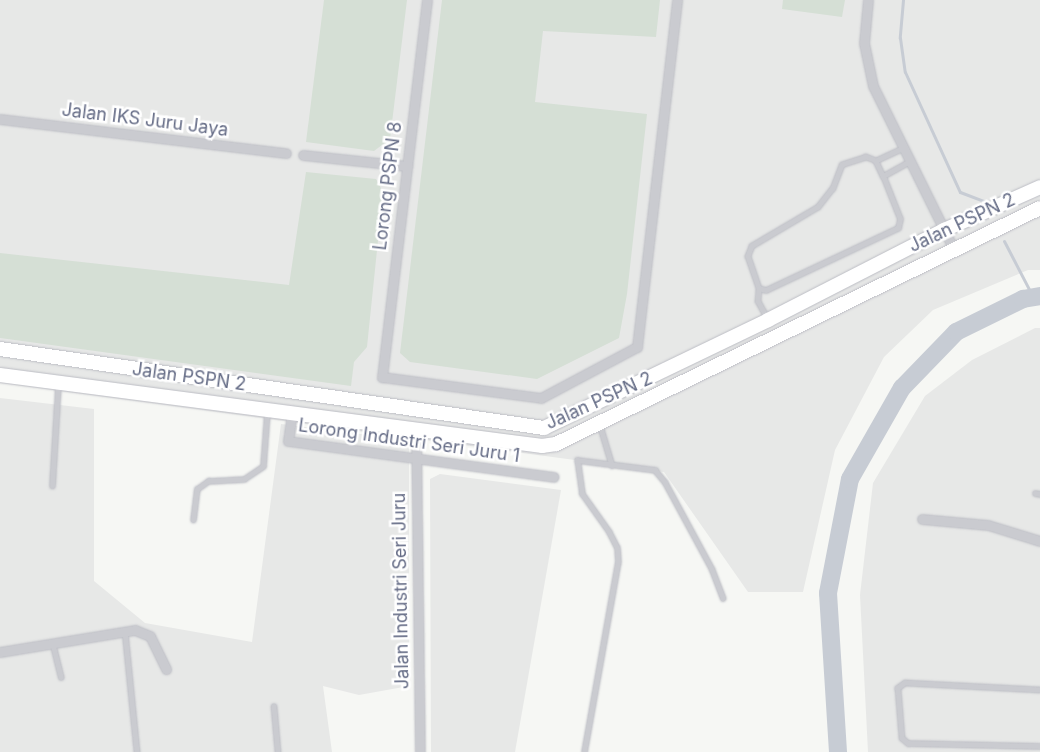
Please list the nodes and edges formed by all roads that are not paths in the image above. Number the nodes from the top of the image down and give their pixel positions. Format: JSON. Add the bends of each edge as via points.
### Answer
{"nodes":[{"id":1,"x":427,"y":0,"type":"edge"},
{"id":2,"x":677,"y":0,"type":"edge"},
{"id":3,"x":868,"y":0,"type":"edge"},
{"id":4,"x":0,"y":119,"type":"edge"},
{"id":5,"x":904,"y":148,"type":"junction"},
{"id":6,"x":286,"y":153,"type":"dead end"},
{"id":7,"x":303,"y":155,"type":"dead end"},
{"id":8,"x":876,"y":160,"type":"junction"},
{"id":9,"x":910,"y":161,"type":"junction"},
{"id":10,"x":407,"y":166,"type":"junction"},
{"id":11,"x":882,"y":176,"type":"junction"},
{"id":12,"x":1040,"y":187,"type":"edge"},
{"id":13,"x":1040,"y":208,"type":"edge"},
{"id":14,"x":944,"y":230,"type":"junction"},
{"id":15,"x":954,"y":250,"type":"junction"},
{"id":16,"x":759,"y":288,"type":"junction"},
{"id":17,"x":768,"y":320,"type":"junction"},
{"id":18,"x":0,"y":349,"type":"edge"},
{"id":19,"x":0,"y":374,"type":"edge"},
{"id":20,"x":58,"y":382,"type":"junction"},
{"id":21,"x":267,"y":410,"type":"junction"},
{"id":22,"x":292,"y":413,"type":"junction"},
{"id":23,"x":599,"y":423,"type":"junction"},
{"id":24,"x":416,"y":430,"type":"junction"},
{"id":25,"x":416,"y":459,"type":"junction"},
{"id":26,"x":612,"y":464,"type":"junction"},
{"id":27,"x":554,"y":477,"type":"dead end"},
{"id":28,"x":52,"y":486,"type":"dead end"},
{"id":29,"x":922,"y":519,"type":"dead end"},
{"id":30,"x":193,"y":520,"type":"dead end"},
{"id":31,"x":1040,"y":541,"type":"edge"},
{"id":32,"x":724,"y":598,"type":"dead end"},
{"id":33,"x":125,"y":631,"type":"junction"},
{"id":34,"x":52,"y":643,"type":"junction"},
{"id":35,"x":0,"y":652,"type":"edge"},
{"id":36,"x":166,"y":669,"type":"dead end"},
{"id":37,"x":61,"y":677,"type":"dead end"},
{"id":38,"x":1040,"y":690,"type":"edge"},
{"id":39,"x":274,"y":706,"type":"dead end"},
{"id":40,"x":1040,"y":746,"type":"edge"},
{"id":41,"x":138,"y":752,"type":"edge"},
{"id":42,"x":278,"y":752,"type":"edge"},
{"id":43,"x":420,"y":752,"type":"edge"},
{"id":44,"x":584,"y":752,"type":"edge"}],
"edges":[{"from":1,"to":10,"type":"street","name":"Lorong PSPN 8"},
{"from":2,"to":10,"type":"street","name":"Lorong PSPN 8","via":[[637,347],[541,398],[382,376]]},
{"from":3,"to":5,"type":"street","via":[[864,43],[866,63],[873,86]]},
{"from":4,"to":6,"type":"street","name":"Jalan IKS Juru Jaya"},
{"from":5,"to":8,"type":"lane"},
{"from":5,"to":9,"type":"street"},
{"from":7,"to":10,"type":"street"},
{"from":8,"to":11,"type":"lane"},
{"from":8,"to":16,"type":"lane","via":[[866,157],[842,165],[830,193],[818,207],[752,246],[748,256]]},
{"from":9,"to":11,"type":"lane"},
{"from":9,"to":14,"type":"street"},
{"from":11,"to":16,"type":"lane","via":[[900,219],[898,228],[766,290]]},
{"from":12,"to":14,"type":"street","name":"Jalan PSPN 2"},
{"from":13,"to":15,"type":"street","name":"Jalan PSPN 2"},
{"from":14,"to":15,"type":"street"},
{"from":14,"to":17,"type":"street","name":"Jalan PSPN 2"},
{"from":15,"to":23,"type":"street","name":"Jalan PSPN 2"},
{"from":16,"to":17,"type":"lane","via":[[758,301]]},
{"from":17,"to":18,"type":"street","name":"Jalan PSPN 2","via":[[544,428]]},
{"from":19,"to":20,"type":"street","name":"Jalan PSPN 2"},
{"from":20,"to":21,"type":"street","name":"Jalan PSPN 2"},
{"from":20,"to":28,"type":"lane"},
{"from":21,"to":22,"type":"street","name":"Jalan PSPN 2"},
{"from":21,"to":30,"type":"lane","via":[[263,466],[244,479],[208,481],[197,489]]},
{"from":22,"to":24,"type":"street","name":"Jalan PSPN 2"},
{"from":22,"to":25,"type":"street","name":"Lorong Industri Seri Juru 1","via":[[288,441]]},
{"from":23,"to":24,"type":"street","name":"Jalan PSPN 2","via":[[556,444],[542,446]]},
{"from":23,"to":26,"type":"lane"},
{"from":24,"to":25,"type":"street","name":"Jalan Industri Seri Juru"},
{"from":25,"to":27,"type":"street","name":"Lorong Industri Seri Juru 1"},
{"from":25,"to":43,"type":"street","name":"Jalan Industri Seri Juru"},
{"from":26,"to":32,"type":"lane","via":[[655,470],[665,482],[712,569]]},
{"from":26,"to":44,"type":"lane","via":[[577,460],[582,494],[609,532],[617,548],[618,562]]},
{"from":29,"to":31,"type":"street","via":[[988,525]]},
{"from":33,"to":34,"type":"street"},
{"from":33,"to":36,"type":"street","via":[[135,630],[150,636]]},
{"from":33,"to":41,"type":"lane"},
{"from":34,"to":35,"type":"street"},
{"from":34,"to":37,"type":"lane"},
{"from":38,"to":40,"type":"lane","via":[[906,683],[898,688],[902,738],[908,743]]},
{"from":39,"to":42,"type":"lane"}]}
